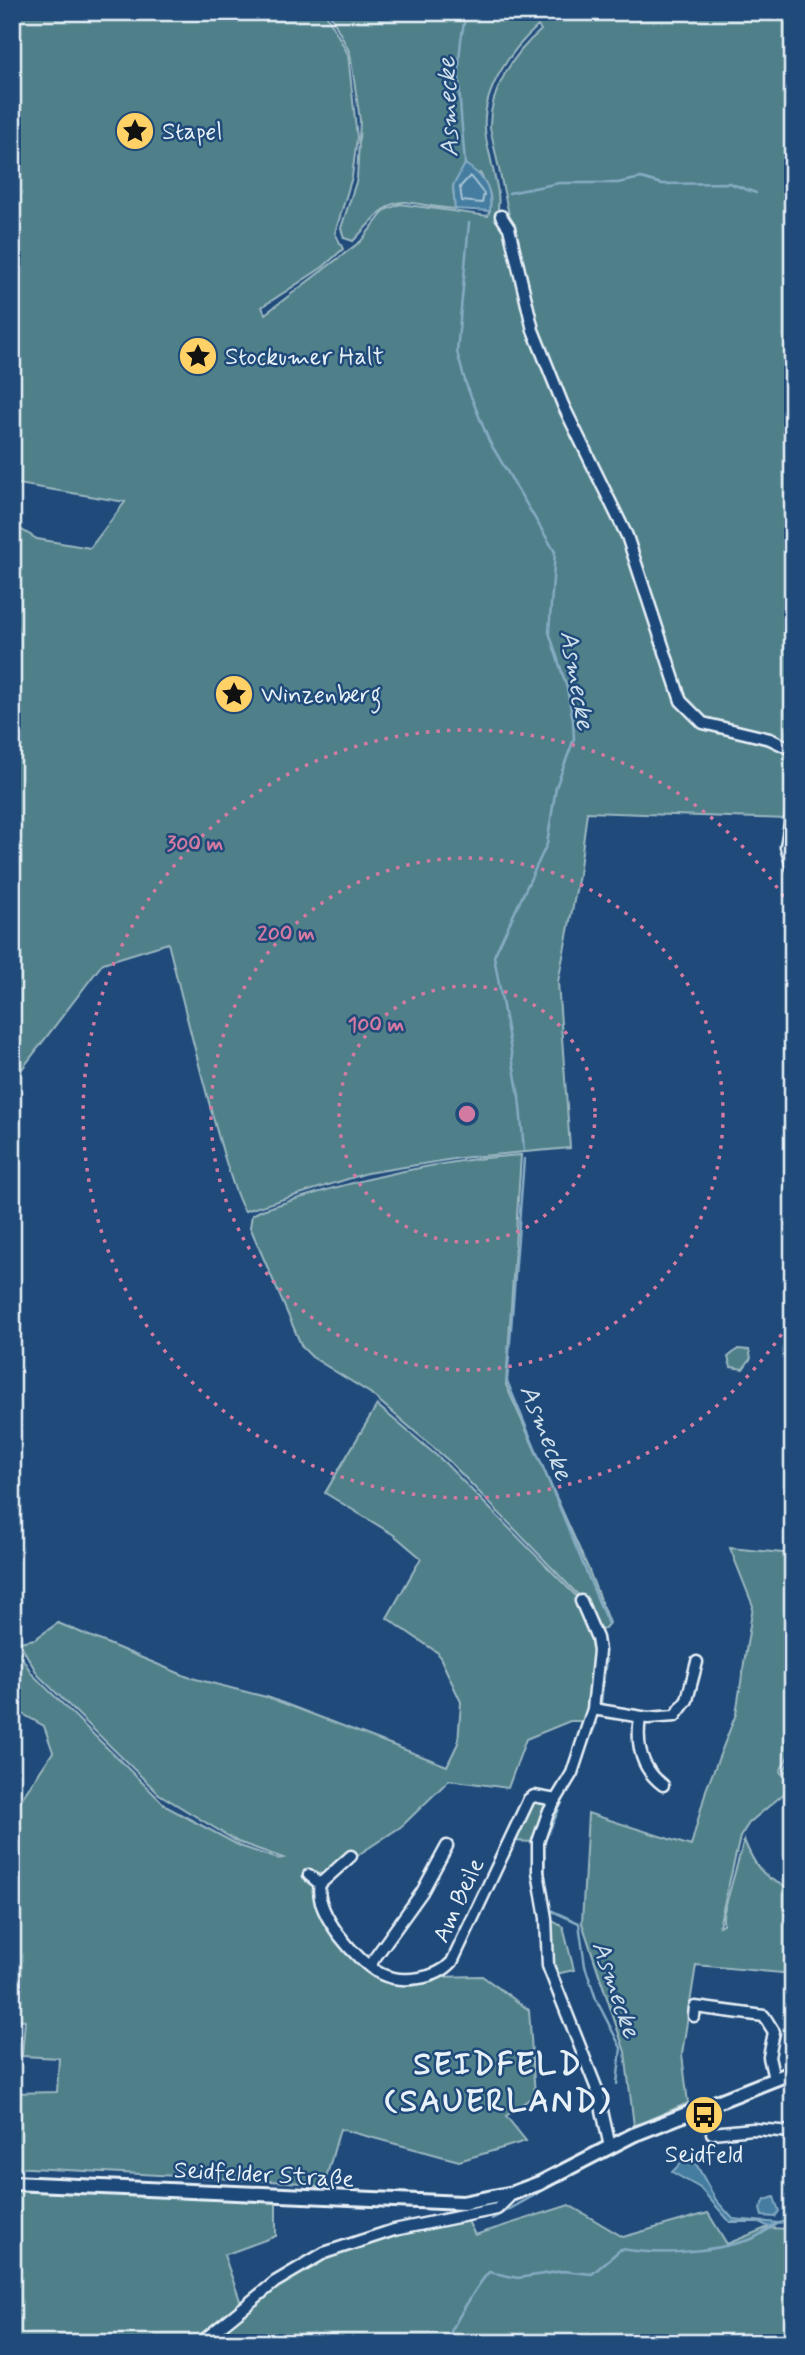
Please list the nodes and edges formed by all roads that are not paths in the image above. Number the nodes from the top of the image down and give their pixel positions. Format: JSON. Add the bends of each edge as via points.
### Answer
{"nodes":[{"id":1,"x":501,"y":216,"type":"dead end"},
{"id":2,"x":793,"y":750,"type":"edge"},
{"id":3,"x":793,"y":805,"type":"edge"},
{"id":4,"x":793,"y":869,"type":"edge"},
{"id":5,"x":582,"y":1601,"type":"dead end"},
{"id":6,"x":697,"y":1662,"type":"dead end"},
{"id":7,"x":593,"y":1709,"type":"junction"},
{"id":8,"x":640,"y":1718,"type":"junction"},
{"id":9,"x":663,"y":1785,"type":"dead end"},
{"id":10,"x":556,"y":1800,"type":"junction"},
{"id":11,"x":447,"y":1846,"type":"dead end"},
{"id":12,"x":351,"y":1856,"type":"dead end"},
{"id":13,"x":309,"y":1875,"type":"dead end"},
{"id":14,"x":320,"y":1884,"type":"junction"},
{"id":15,"x":369,"y":1966,"type":"junction"},
{"id":16,"x":694,"y":2016,"type":"dead end"},
{"id":17,"x":793,"y":2072,"type":"edge"},
{"id":18,"x":774,"y":2079,"type":"junction"},
{"id":19,"x":793,"y":2132,"type":"edge"},
{"id":20,"x":712,"y":2133,"type":"dead end"},
{"id":21,"x":610,"y":2147,"type":"junction"},
{"id":22,"x":12,"y":2183,"type":"edge"},
{"id":23,"x":513,"y":2193,"type":"junction"},
{"id":24,"x":200,"y":2343,"type":"edge"}],
"edges":[{"from":1,"to":2,"type":"street","via":[[509,228],[533,330],[563,405],[627,536],[681,701],[703,723],[770,739]]},
{"from":3,"to":4,"type":"street","via":[[786,847]]},
{"from":5,"to":7,"type":"street","via":[[599,1651]]},
{"from":6,"to":8,"type":"street","via":[[680,1713],[664,1719]]},
{"from":7,"to":8,"type":"street"},
{"from":7,"to":10,"type":"street","via":[[577,1762]]},
{"from":8,"to":9,"type":"street","via":[[638,1748]]},
{"from":10,"to":15,"type":"street","name":"Am Beile","via":[[529,1799],[445,1970],[433,1976],[392,1978]]},
{"from":10,"to":21,"type":"street","via":[[538,1842],[548,1966],[598,2092]]},
{"from":11,"to":15,"type":"street","name":"Am Beile","via":[[429,1881]]},
{"from":12,"to":14,"type":"street"},
{"from":13,"to":14,"type":"street"},
{"from":14,"to":15,"type":"street","name":"Am Beile","via":[[319,1895],[330,1922]]},
{"from":16,"to":18,"type":"street","via":[[695,2007],[764,2016],[774,2032],[769,2057]]},
{"from":17,"to":18,"type":"main road","name":"Seidfelder Straße"},
{"from":18,"to":21,"type":"main road","name":"Seidfelder Straße"},
{"from":19,"to":20,"type":"street"},
{"from":21,"to":23,"type":"main road","name":"Seidfelder Straße"},
{"from":22,"to":23,"type":"main road","name":"Seidfelder Straße","via":[[449,2204]]},
{"from":23,"to":24,"type":"street","name":"Seidfelder Straße","via":[[497,2209],[394,2230],[324,2253],[275,2282]]}]}
